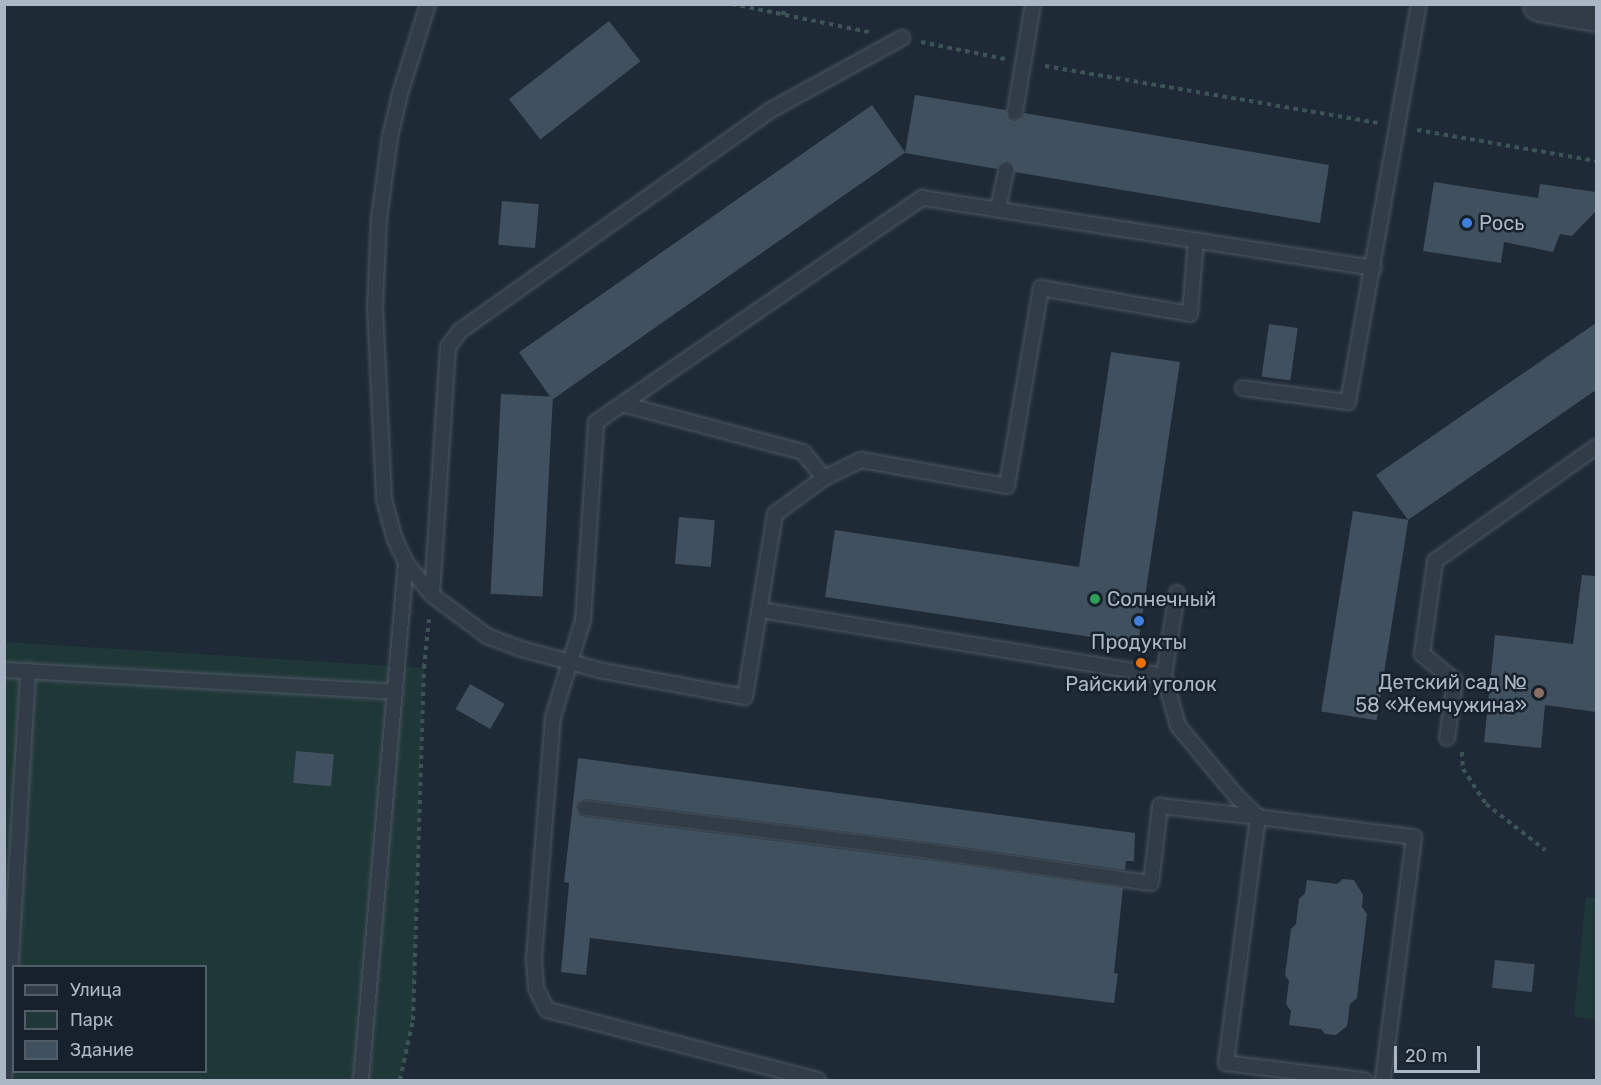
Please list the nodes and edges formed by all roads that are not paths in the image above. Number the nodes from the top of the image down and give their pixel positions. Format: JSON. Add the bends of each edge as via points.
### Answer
{"nodes":[{"id":1,"x":429,"y":4,"type":"edge"},
{"id":2,"x":1033,"y":4,"type":"edge"},
{"id":3,"x":1419,"y":4,"type":"edge"},
{"id":4,"x":1540,"y":4,"type":"edge"},
{"id":5,"x":1596,"y":14,"type":"edge"},
{"id":6,"x":902,"y":38,"type":"road end"},
{"id":7,"x":1015,"y":112,"type":"dead end"},
{"id":8,"x":1006,"y":170,"type":"dead end"},
{"id":9,"x":998,"y":209,"type":"junction"},
{"id":10,"x":1196,"y":240,"type":"junction"},
{"id":11,"x":1374,"y":268,"type":"junction"},
{"id":12,"x":1243,"y":388,"type":"dead end"},
{"id":13,"x":622,"y":404,"type":"junction"},
{"id":14,"x":1596,"y":447,"type":"edge"},
{"id":15,"x":824,"y":478,"type":"junction"},
{"id":16,"x":406,"y":563,"type":"junction"},
{"id":17,"x":1178,"y":593,"type":"dead end"},
{"id":18,"x":432,"y":595,"type":"junction"},
{"id":19,"x":761,"y":610,"type":"junction"},
{"id":20,"x":571,"y":663,"type":"junction"},
{"id":21,"x":4,"y":670,"type":"edge"},
{"id":22,"x":28,"y":671,"type":"junction"},
{"id":23,"x":1164,"y":676,"type":"junction"},
{"id":24,"x":395,"y":692,"type":"junction"},
{"id":25,"x":1447,"y":738,"type":"road end"},
{"id":26,"x":585,"y":808,"type":"dead end"},
{"id":27,"x":1258,"y":817,"type":"junction"},
{"id":28,"x":4,"y":1077,"type":"edge"},
{"id":29,"x":1346,"y":1079,"type":"edge"},
{"id":30,"x":361,"y":1080,"type":"edge"},
{"id":31,"x":818,"y":1080,"type":"edge"},
{"id":32,"x":1364,"y":1080,"type":"edge"},
{"id":33,"x":1383,"y":1080,"type":"edge"}],
"edges":[{"from":1,"to":16,"type":"lane","via":[[390,137],[375,265],[384,500]]},
{"from":2,"to":7,"type":"lane"},
{"from":3,"to":11,"type":"lane"},
{"from":4,"to":5,"type":"street"},
{"from":6,"to":18,"type":"lane","via":[[769,111],[460,331],[448,347]]},
{"from":8,"to":9,"type":"lane"},
{"from":9,"to":10,"type":"lane"},
{"from":9,"to":13,"type":"lane","via":[[922,198]]},
{"from":10,"to":11,"type":"lane"},
{"from":10,"to":15,"type":"lane","via":[[1190,315],[1041,288],[1007,486],[861,460]]},
{"from":11,"to":12,"type":"lane","via":[[1348,402]]},
{"from":13,"to":15,"type":"lane","via":[[803,452]]},
{"from":13,"to":20,"type":"lane","via":[[596,422],[583,620]]},
{"from":14,"to":25,"type":"lane","via":[[1436,561],[1422,654],[1455,681]]},
{"from":15,"to":19,"type":"lane","via":[[775,514]]},
{"from":16,"to":18,"type":"lane"},
{"from":16,"to":24,"type":"lane"},
{"from":17,"to":23,"type":"lane"},
{"from":18,"to":20,"type":"lane","via":[[487,636]]},
{"from":19,"to":20,"type":"lane","via":[[745,697]]},
{"from":19,"to":23,"type":"lane"},
{"from":20,"to":31,"type":"lane","via":[[553,717],[534,958],[536,988],[548,1010]]},
{"from":21,"to":22,"type":"lane"},
{"from":22,"to":24,"type":"lane"},
{"from":22,"to":28,"type":"lane"},
{"from":23,"to":27,"type":"lane","via":[[1178,726]]},
{"from":24,"to":30,"type":"lane"},
{"from":26,"to":27,"type":"lane","via":[[1151,883],[1160,806]]},
{"from":27,"to":29,"type":"lane","via":[[1226,1063]]},
{"from":27,"to":33,"type":"lane","via":[[1414,837]]},
{"from":29,"to":32,"type":"lane"}]}
